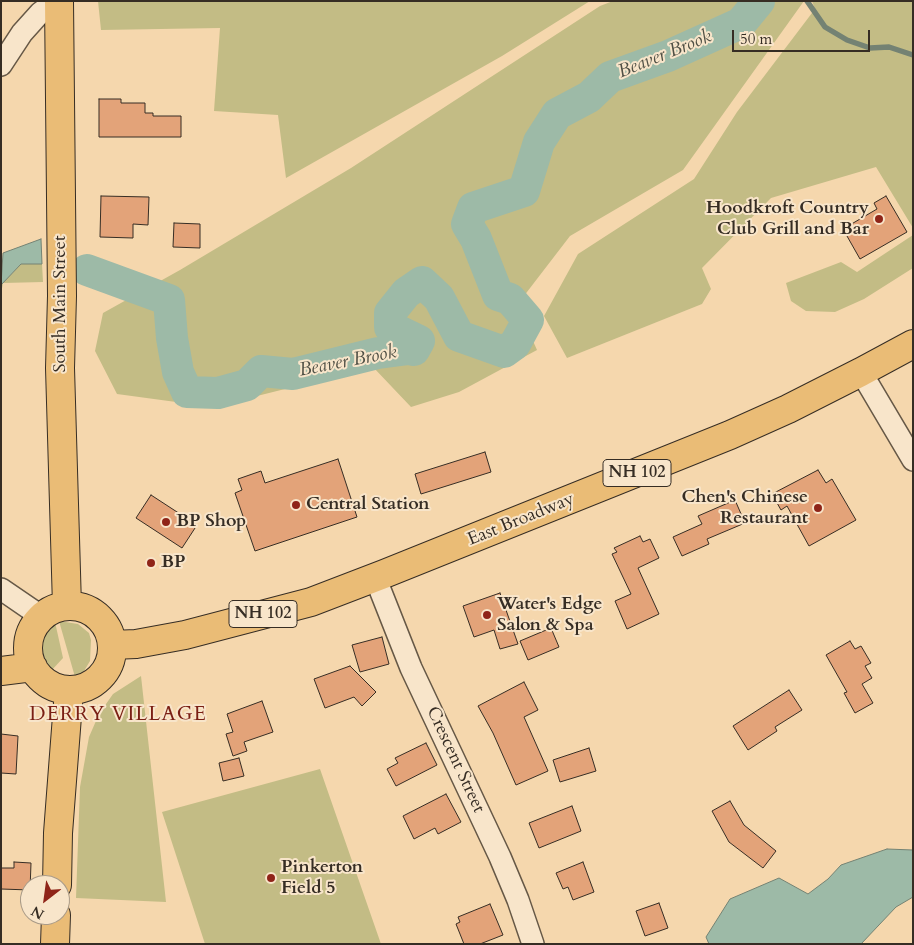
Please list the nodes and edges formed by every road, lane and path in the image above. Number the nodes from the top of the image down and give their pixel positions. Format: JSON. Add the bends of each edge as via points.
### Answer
{"nodes":[{"id":1,"x":56,"y":1,"type":"edge"},
{"id":2,"x":59,"y":1,"type":"edge"},
{"id":3,"x":1,"y":65,"type":"edge"},
{"id":4,"x":913,"y":344,"type":"edge"},
{"id":5,"x":861,"y":372,"type":"junction"},
{"id":6,"x":913,"y":460,"type":"edge"},
{"id":7,"x":375,"y":578,"type":"junction"},
{"id":8,"x":1,"y":589,"type":"edge"},
{"id":9,"x":67,"y":606,"type":"junction"},
{"id":10,"x":42,"y":617,"type":"junction"},
{"id":11,"x":112,"y":645,"type":"junction"},
{"id":12,"x":32,"y":667,"type":"junction"},
{"id":13,"x":1,"y":671,"type":"edge"},
{"id":14,"x":69,"y":690,"type":"junction"},
{"id":15,"x":57,"y":875,"type":"edge"},
{"id":16,"x":56,"y":925,"type":"edge"},
{"id":17,"x":55,"y":944,"type":"edge"},
{"id":18,"x":533,"y":944,"type":"edge"}],
"edges":[{"from":1,"to":3,"type":"street","via":[[22,33]]},
{"from":2,"to":9,"type":"main road","name":"South Main Street","via":[[61,426]]},
{"from":4,"to":5,"type":"main road","name":"East Broadway","number":"NH 102"},
{"from":5,"to":6,"type":"street"},
{"from":5,"to":7,"type":"main road","name":"East Broadway","number":"NH 102","via":[[730,435]]},
{"from":7,"to":11,"type":"main road","name":"East Broadway","number":"NH 102","via":[[311,602],[203,630],[160,640]]},
{"from":7,"to":18,"type":"street","name":"Crescent Street","via":[[412,668],[504,866]]},
{"from":8,"to":10,"type":"street"},
{"from":9,"to":10,"type":"main road"},
{"from":9,"to":11,"type":"main road","via":[[95,614],[108,631]]},
{"from":10,"to":12,"type":"main road","via":[[29,640],[28,654]]},
{"from":11,"to":14,"type":"main road","via":[[109,664],[102,675],[87,686]]},
{"from":12,"to":13,"type":"main road"},
{"from":12,"to":14,"type":"main road","via":[[47,682]]},
{"from":14,"to":15,"type":"main road"},
{"from":16,"to":17,"type":"main road"}]}
